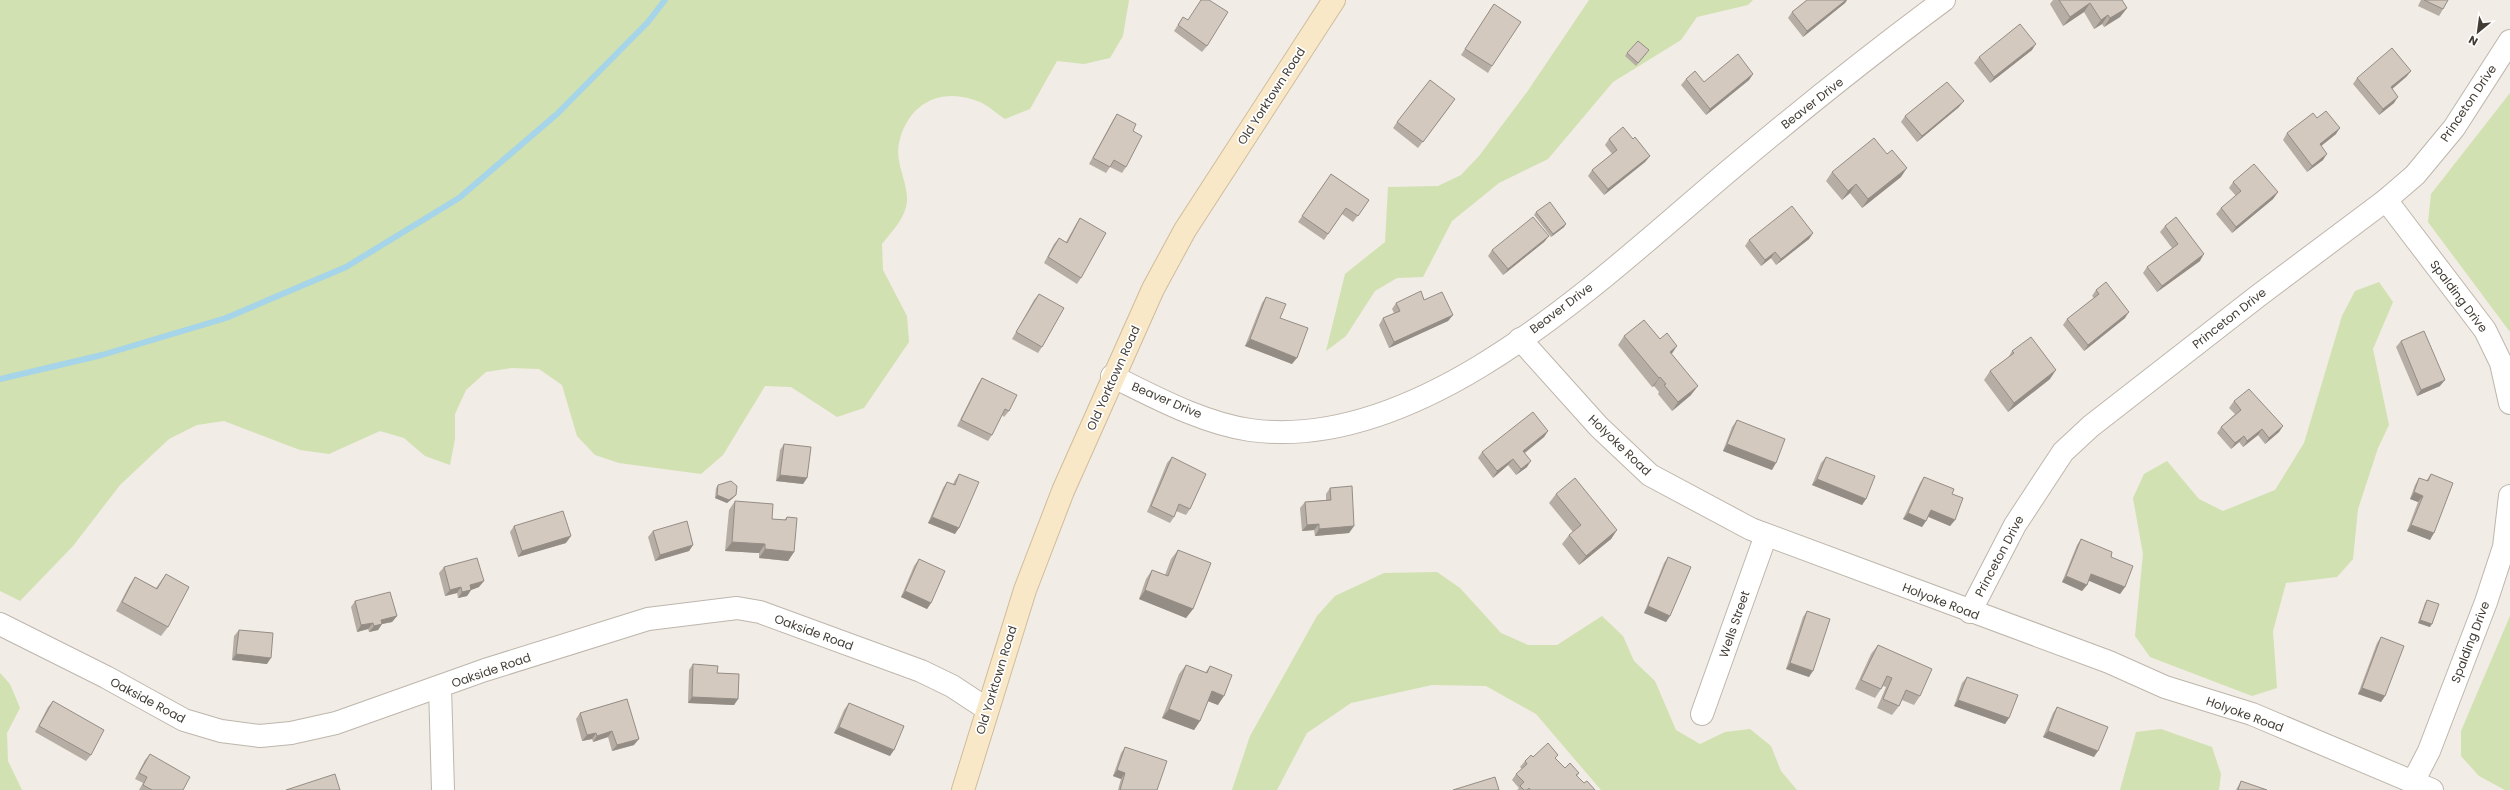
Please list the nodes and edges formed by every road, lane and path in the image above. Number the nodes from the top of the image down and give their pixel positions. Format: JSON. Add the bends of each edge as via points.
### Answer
{"nodes":[{"id":1,"x":1334,"y":0,"type":"edge"},
{"id":2,"x":1944,"y":0,"type":"edge"},
{"id":3,"x":2510,"y":41,"type":"edge"},
{"id":4,"x":2386,"y":200,"type":"junction"},
{"id":5,"x":1520,"y":339,"type":"junction"},
{"id":6,"x":1112,"y":376,"type":"junction"},
{"id":7,"x":2510,"y":403,"type":"edge"},
{"id":8,"x":2510,"y":496,"type":"edge"},
{"id":9,"x":1766,"y":535,"type":"junction"},
{"id":10,"x":1970,"y":612,"type":"junction"},
{"id":11,"x":0,"y":624,"type":"edge"},
{"id":12,"x":440,"y":687,"type":"junction"},
{"id":13,"x":987,"y":709,"type":"junction"},
{"id":14,"x":1702,"y":714,"type":"dead end"},
{"id":15,"x":2423,"y":786,"type":"edge"},
{"id":16,"x":443,"y":790,"type":"edge"},
{"id":17,"x":963,"y":790,"type":"edge"}],
"edges":[{"from":1,"to":6,"type":"main road","name":"Old Yorktown Road","via":[[1185,230],[1153,289]]},
{"from":2,"to":5,"type":"street","name":"Beaver Drive","via":[[1783,126],[1588,289]]},
{"from":3,"to":4,"type":"street","name":"Princeton Drive","via":[[2454,128],[2415,175]]},
{"from":4,"to":7,"type":"street","name":"Spalding Drive","via":[[2485,330],[2501,363]]},
{"from":4,"to":10,"type":"street","name":"Princeton Drive","via":[[2091,426],[2062,452],[2014,525]]},
{"from":5,"to":6,"type":"street","name":"Beaver Drive","via":[[1458,381],[1401,408],[1349,424],[1295,430],[1250,430],[1190,413]]},
{"from":5,"to":9,"type":"street","name":"Holyoke Road","via":[[1598,427],[1650,475]]},
{"from":6,"to":13,"type":"main road","name":"Old Yorktown Road","via":[[1025,590]]},
{"from":8,"to":15,"type":"street","name":"Spalding Drive","via":[[2504,547],[2486,602],[2429,751]]},
{"from":9,"to":10,"type":"street","name":"Holyoke Road"},
{"from":9,"to":14,"type":"street","name":"Wells Street"},
{"from":10,"to":15,"type":"street","name":"Holyoke Road","via":[[2110,662],[2165,687],[2252,714]]},
{"from":11,"to":12,"type":"street","name":"Oakside Road","via":[[106,677],[184,720],[221,731],[260,736],[291,733],[336,723]]},
{"from":12,"to":13,"type":"street","name":"Oakside Road","via":[[485,670],[648,619],[737,608],[760,612],[921,671],[952,686]]},
{"from":12,"to":16,"type":"street"},
{"from":13,"to":17,"type":"main road","name":"Old Yorktown Road"}]}
